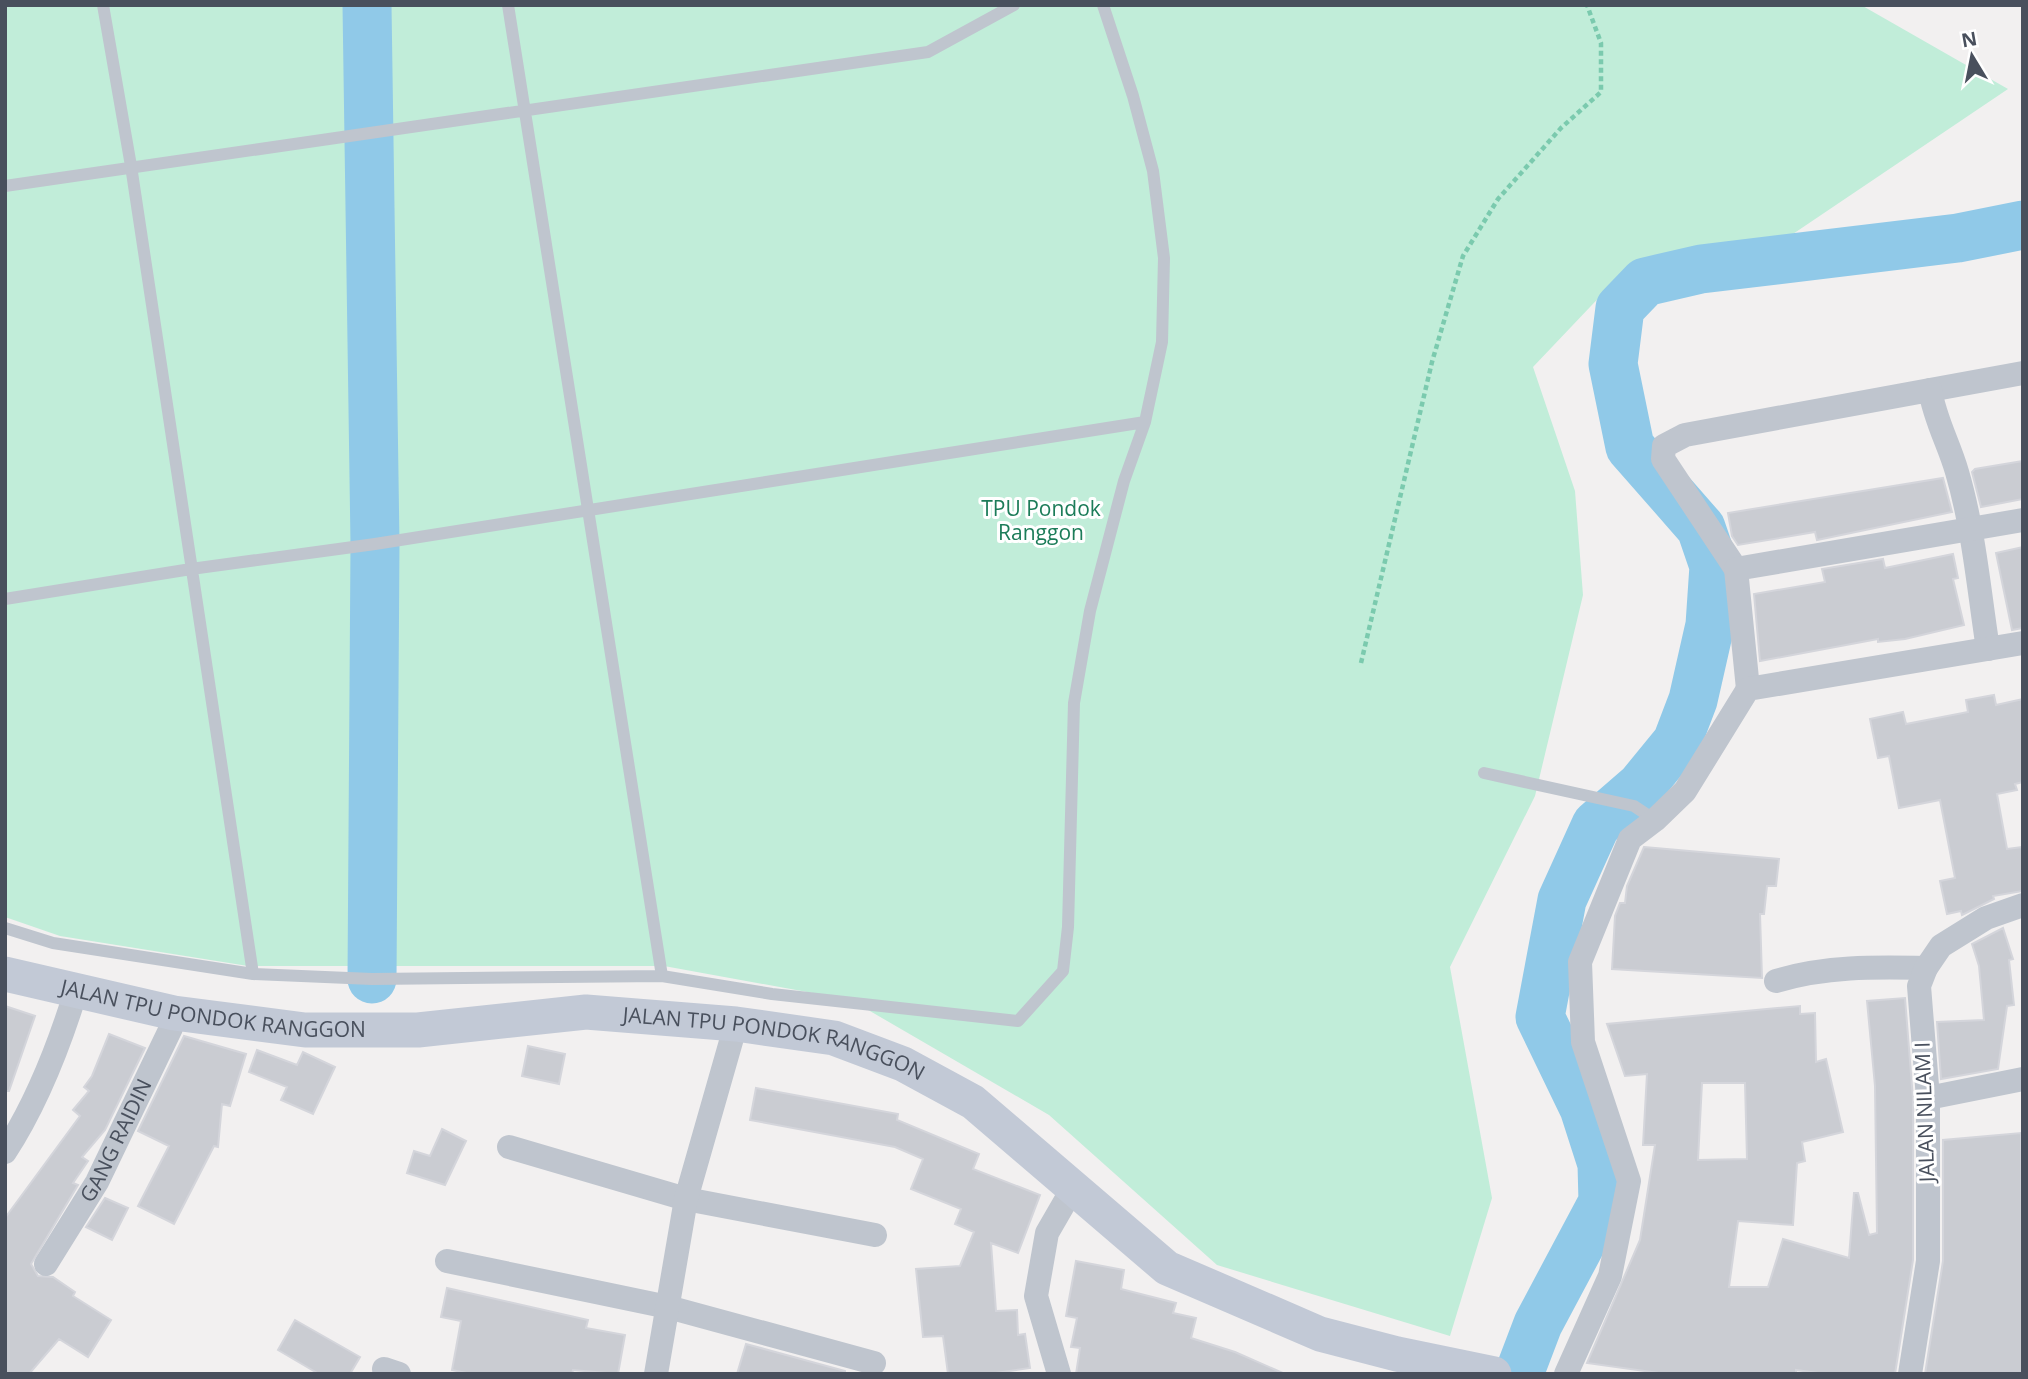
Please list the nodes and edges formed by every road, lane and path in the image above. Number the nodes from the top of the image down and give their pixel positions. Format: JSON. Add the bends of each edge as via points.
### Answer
{"nodes":[{"id":1,"x":103,"y":5,"type":"edge"},
{"id":2,"x":508,"y":5,"type":"edge"},
{"id":3,"x":1014,"y":5,"type":"edge"},
{"id":4,"x":1103,"y":5,"type":"edge"},
{"id":5,"x":1587,"y":5,"type":"edge"},
{"id":6,"x":525,"y":112,"type":"junction"},
{"id":7,"x":131,"y":166,"type":"junction"},
{"id":8,"x":5,"y":186,"type":"edge"},
{"id":9,"x":2023,"y":373,"type":"edge"},
{"id":10,"x":1930,"y":390,"type":"junction"},
{"id":11,"x":1146,"y":422,"type":"junction"},
{"id":12,"x":587,"y":509,"type":"junction"},
{"id":13,"x":2023,"y":520,"type":"edge"},
{"id":14,"x":1970,"y":529,"type":"junction"},
{"id":15,"x":191,"y":569,"type":"junction"},
{"id":16,"x":1736,"y":569,"type":"junction"},
{"id":17,"x":5,"y":599,"type":"edge"},
{"id":18,"x":2023,"y":643,"type":"edge"},
{"id":19,"x":1988,"y":649,"type":"junction"},
{"id":20,"x":1362,"y":663,"type":"dead end"},
{"id":21,"x":1748,"y":689,"type":"junction"},
{"id":22,"x":1485,"y":773,"type":"dead end"},
{"id":23,"x":1655,"y":820,"type":"junction"},
{"id":24,"x":2023,"y":905,"type":"edge"},
{"id":25,"x":5,"y":928,"type":"edge"},
{"id":26,"x":1926,"y":968,"type":"junction"},
{"id":27,"x":5,"y":974,"type":"edge"},
{"id":28,"x":253,"y":974,"type":"junction"},
{"id":29,"x":663,"y":976,"type":"junction"},
{"id":30,"x":1776,"y":981,"type":"dead end"},
{"id":31,"x":76,"y":991,"type":"junction"},
{"id":32,"x":174,"y":1013,"type":"junction"},
{"id":33,"x":736,"y":1024,"type":"junction"},
{"id":34,"x":2023,"y":1079,"type":"edge"},
{"id":35,"x":1928,"y":1098,"type":"junction"},
{"id":36,"x":509,"y":1147,"type":"dead end"},
{"id":37,"x":5,"y":1152,"type":"edge"},
{"id":38,"x":1073,"y":1188,"type":"junction"},
{"id":39,"x":686,"y":1199,"type":"junction"},
{"id":40,"x":875,"y":1235,"type":"dead end"},
{"id":41,"x":447,"y":1261,"type":"dead end"},
{"id":42,"x":46,"y":1264,"type":"dead end"},
{"id":43,"x":668,"y":1307,"type":"junction"},
{"id":44,"x":874,"y":1363,"type":"dead end"},
{"id":45,"x":1396,"y":1364,"type":"edge"},
{"id":46,"x":1478,"y":1371,"type":"edge"},
{"id":47,"x":656,"y":1374,"type":"edge"},
{"id":48,"x":1059,"y":1374,"type":"edge"},
{"id":49,"x":1566,"y":1374,"type":"edge"},
{"id":50,"x":1910,"y":1374,"type":"edge"}],
"edges":[{"from":1,"to":7,"type":"lane"},
{"from":2,"to":6,"type":"lane"},
{"from":3,"to":6,"type":"lane","via":[[928,52]]},
{"from":4,"to":11,"type":"lane","via":[[1153,171],[1164,258],[1162,342]]},
{"from":5,"to":20,"type":"path","via":[[1601,43],[1601,92],[1561,128],[1498,199],[1463,256],[1432,362]]},
{"from":6,"to":7,"type":"lane"},
{"from":6,"to":12,"type":"lane"},
{"from":7,"to":8,"type":"lane"},
{"from":7,"to":15,"type":"lane"},
{"from":9,"to":10,"type":"street"},
{"from":10,"to":14,"type":"street","via":[[1957,471]]},
{"from":10,"to":16,"type":"street","via":[[1685,435],[1664,446],[1663,459]]},
{"from":11,"to":12,"type":"lane"},
{"from":11,"to":29,"type":"lane","via":[[1124,481],[1090,611],[1074,703],[1063,971],[1018,1021],[772,994]]},
{"from":12,"to":15,"type":"lane"},
{"from":12,"to":29,"type":"lane"},
{"from":13,"to":14,"type":"street"},
{"from":14,"to":16,"type":"street"},
{"from":14,"to":19,"type":"street"},
{"from":15,"to":17,"type":"lane"},
{"from":15,"to":28,"type":"lane"},
{"from":16,"to":21,"type":"street"},
{"from":18,"to":19,"type":"street"},
{"from":19,"to":21,"type":"street"},
{"from":21,"to":23,"type":"street","via":[[1685,791]]},
{"from":22,"to":23,"type":"lane","via":[[1634,806]]},
{"from":23,"to":49,"type":"street","via":[[1630,839],[1580,962],[1583,1042],[1629,1181],[1610,1276]]},
{"from":24,"to":26,"type":"street","via":[[1986,918],[1941,946]]},
{"from":25,"to":28,"type":"lane","via":[[53,943]]},
{"from":26,"to":30,"type":"street","via":[[1839,968]]},
{"from":26,"to":35,"type":"street","name":"JALAN NILAM I","via":[[1919,985]]},
{"from":27,"to":31,"type":"street","name":"JALAN TPU PONDOK RANGGON"},
{"from":28,"to":29,"type":"lane","via":[[372,979]]},
{"from":31,"to":32,"type":"street","name":"JALAN TPU PONDOK RANGGON"},
{"from":31,"to":37,"type":"street","via":[[21,1128]]},
{"from":32,"to":33,"type":"street","name":"JALAN TPU PONDOK RANGGON","via":[[305,1030],[418,1030],[586,1012]]},
{"from":32,"to":42,"type":"street","name":"GANG RAIDIN","via":[[97,1182]]},
{"from":33,"to":38,"type":"street","name":"JALAN TPU PONDOK RANGGON","via":[[834,1038],[903,1063],[973,1102]]},
{"from":33,"to":39,"type":"street"},
{"from":34,"to":35,"type":"street"},
{"from":35,"to":50,"type":"street","name":"JALAN NILAM I","via":[[1928,1261]]},
{"from":36,"to":39,"type":"street"},
{"from":38,"to":45,"type":"street","name":"JALAN TPU PONDOK RANGGON","via":[[1167,1268]]},
{"from":38,"to":48,"type":"street","via":[[1047,1233],[1036,1296]]},
{"from":39,"to":40,"type":"street"},
{"from":39,"to":43,"type":"street"},
{"from":41,"to":43,"type":"street"},
{"from":43,"to":44,"type":"street"},
{"from":43,"to":47,"type":"street"},
{"from":45,"to":46,"type":"street","name":"JALAN TPU PONDOK RANGGON"}]}
